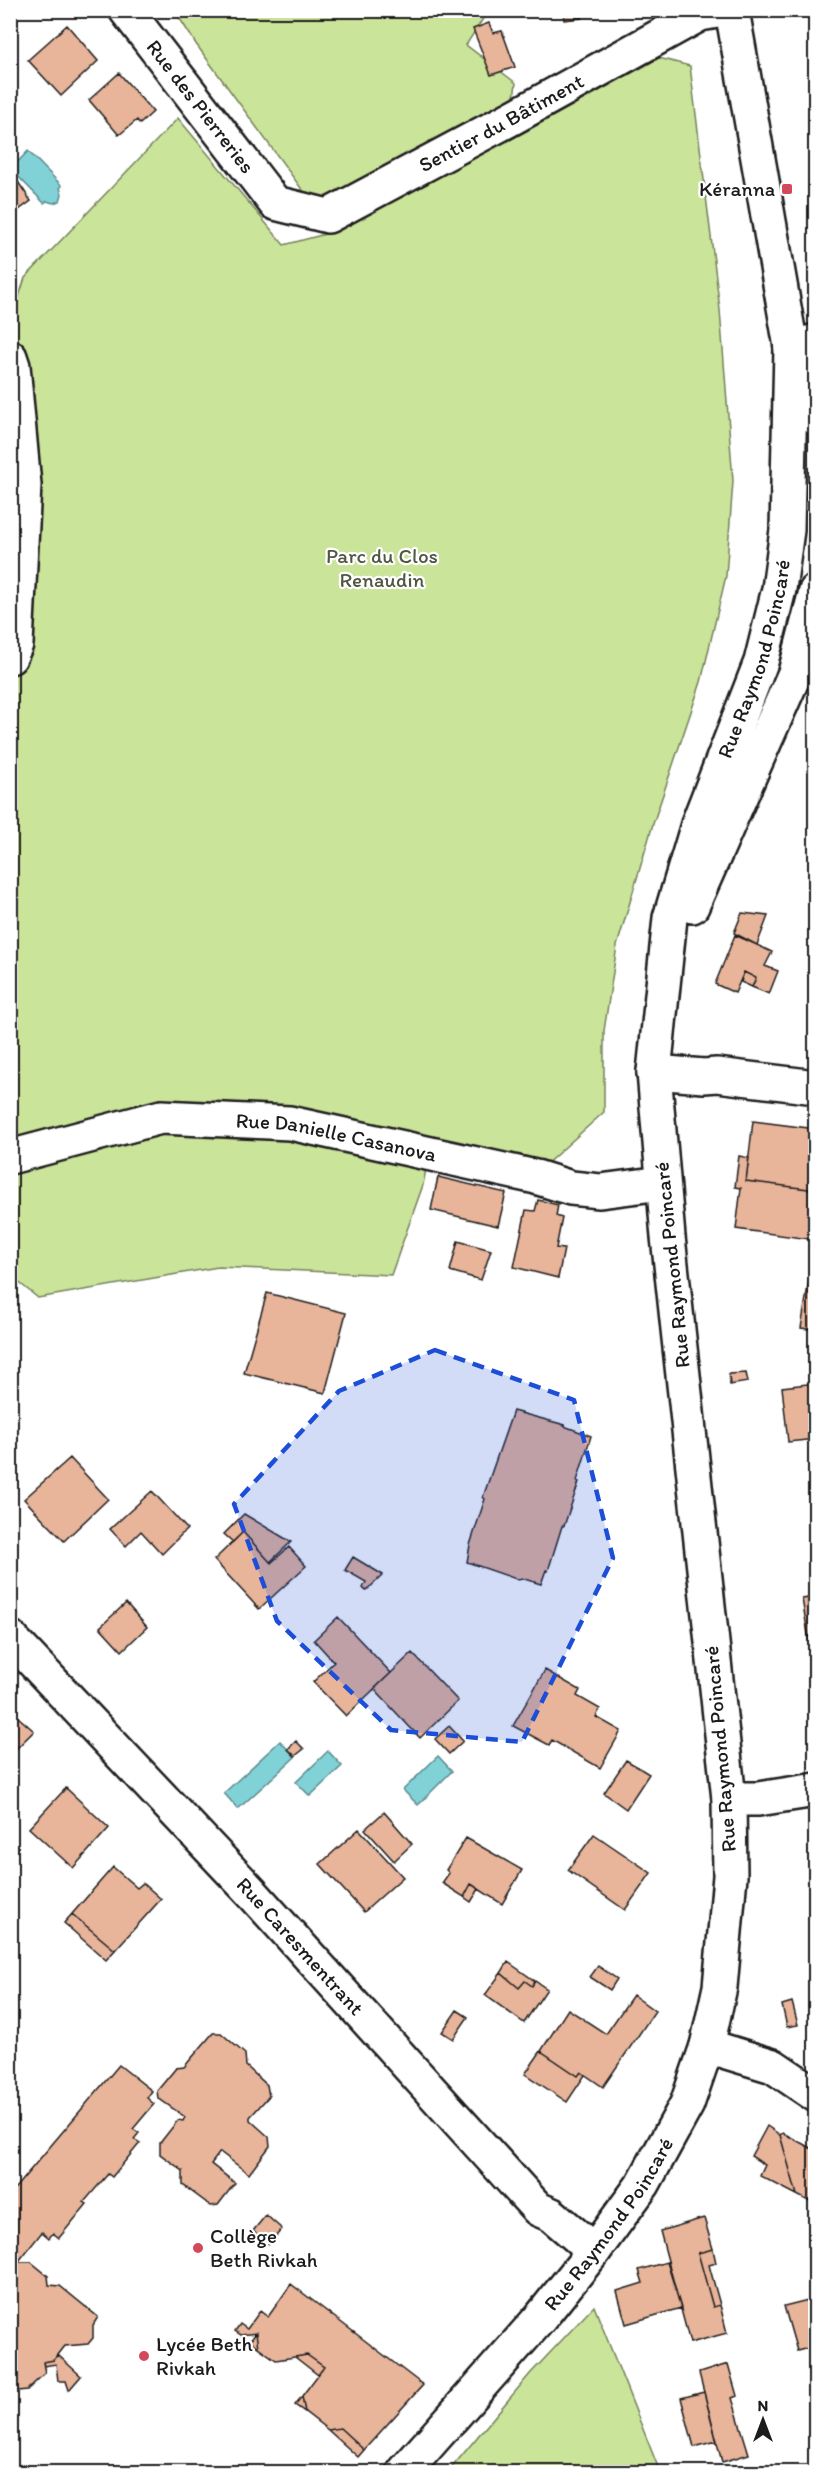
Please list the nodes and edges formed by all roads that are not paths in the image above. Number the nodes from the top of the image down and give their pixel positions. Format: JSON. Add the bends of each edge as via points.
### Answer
{"nodes":[{"id":1,"x":126,"y":10,"type":"edge"},
{"id":2,"x":723,"y":10,"type":"edge"},
{"id":3,"x":732,"y":10,"type":"edge"},
{"id":4,"x":275,"y":203,"type":"joint"},
{"id":5,"x":803,"y":344,"type":"edge"},
{"id":6,"x":10,"y":357,"type":"edge"},
{"id":7,"x":816,"y":418,"type":"edge"},
{"id":8,"x":816,"y":591,"type":"edge"},
{"id":9,"x":10,"y":657,"type":"edge"},
{"id":10,"x":667,"y":962,"type":"junction"},
{"id":11,"x":654,"y":1072,"type":"junction"},
{"id":12,"x":816,"y":1087,"type":"edge"},
{"id":13,"x":10,"y":1156,"type":"edge"},
{"id":14,"x":663,"y":1183,"type":"junction"},
{"id":15,"x":10,"y":1637,"type":"edge"},
{"id":16,"x":816,"y":1791,"type":"edge"},
{"id":17,"x":729,"y":1799,"type":"junction"},
{"id":18,"x":707,"y":2046,"type":"junction"},
{"id":19,"x":816,"y":2095,"type":"edge"},
{"id":20,"x":594,"y":2251,"type":"junction"},
{"id":21,"x":404,"y":2472,"type":"edge"}],
"edges":[{"from":1,"to":4,"type":"main road","name":"Rue des Pierreries"},
{"from":2,"to":4,"type":"main road","name":"Sentier du Bâtiment","via":[[700,14],[328,216]]},
{"from":3,"to":5,"type":"main road","name":"Rue Raymond Poincaré"},
{"from":5,"to":7,"type":"main road","name":"Rue Raymond Poincaré"},
{"from":5,"to":10,"type":"main road","name":"Rue Raymond Poincaré","via":[[779,589],[760,662],[699,821],[676,896]]},
{"from":6,"to":9,"type":"main road","via":[[24,485],[16,644]]},
{"from":8,"to":10,"type":"main road","name":"Rue Raymond Poincaré","via":[[795,673]]},
{"from":10,"to":11,"type":"main road","name":"Rue Raymond Poincaré"},
{"from":11,"to":12,"type":"main road"},
{"from":11,"to":14,"type":"main road","name":"Rue Raymond Poincaré"},
{"from":13,"to":14,"type":"main road","name":"Rue Danielle Casanova","via":[[161,1117],[290,1123],[571,1188]]},
{"from":14,"to":17,"type":"main road","name":"Rue Raymond Poincaré"},
{"from":15,"to":20,"type":"main road","name":"Rue Caresmentrant","via":[[252,1893],[538,2209],[552,2215]]},
{"from":16,"to":17,"type":"main road"},
{"from":17,"to":18,"type":"main road","name":"Rue Raymond Poincaré","via":[[727,1921],[720,1987]]},
{"from":18,"to":19,"type":"main road","via":[[773,2066]]},
{"from":18,"to":20,"type":"main road","name":"Rue Raymond Poincaré","via":[[682,2114],[643,2184]]},
{"from":20,"to":21,"type":"main road","name":"Rue Raymond Poincaré","via":[[541,2318]]}]}
